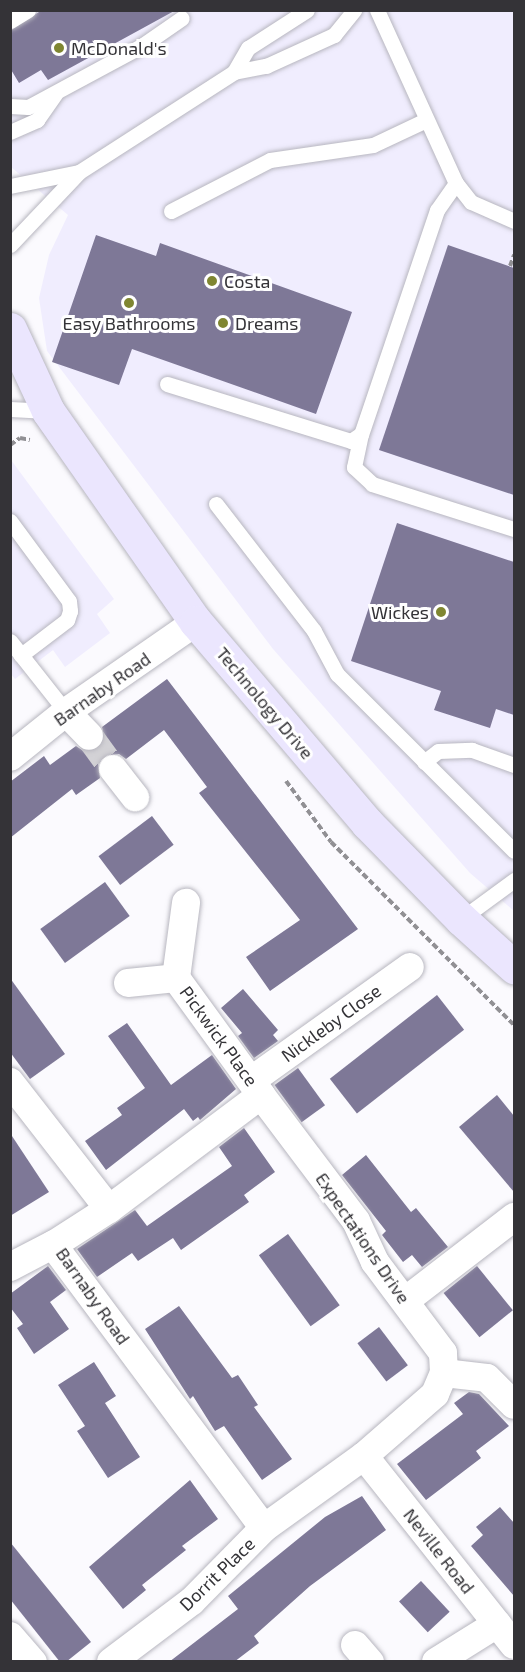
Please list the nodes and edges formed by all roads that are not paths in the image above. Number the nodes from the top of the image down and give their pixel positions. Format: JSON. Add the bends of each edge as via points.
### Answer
{"nodes":[{"id":1,"x":28,"y":10,"type":"edge"},
{"id":2,"x":307,"y":10,"type":"edge"},
{"id":3,"x":354,"y":10,"type":"edge"},
{"id":4,"x":377,"y":10,"type":"edge"},
{"id":5,"x":182,"y":18,"type":"dead end"},
{"id":6,"x":10,"y":21,"type":"edge"},
{"id":7,"x":234,"y":72,"type":"junction"},
{"id":8,"x":57,"y":92,"type":"junction"},
{"id":9,"x":10,"y":106,"type":"edge"},
{"id":10,"x":424,"y":121,"type":"junction"},
{"id":11,"x":10,"y":132,"type":"edge"},
{"id":12,"x":80,"y":172,"type":"junction"},
{"id":13,"x":456,"y":183,"type":"junction"},
{"id":14,"x":10,"y":186,"type":"edge"},
{"id":15,"x":171,"y":211,"type":"dead end"},
{"id":16,"x":514,"y":221,"type":"edge"},
{"id":17,"x":10,"y":245,"type":"edge"},
{"id":18,"x":10,"y":329,"type":"edge"},
{"id":19,"x":10,"y":383,"type":"edge"},
{"id":20,"x":167,"y":384,"type":"dead end"},
{"id":21,"x":10,"y":409,"type":"edge"},
{"id":22,"x":48,"y":411,"type":"junction"},
{"id":23,"x":361,"y":435,"type":"junction"},
{"id":24,"x":216,"y":504,"type":"dead end"},
{"id":25,"x":10,"y":521,"type":"edge"},
{"id":26,"x":514,"y":529,"type":"edge"},
{"id":27,"x":196,"y":622,"type":"junction"},
{"id":28,"x":10,"y":641,"type":"edge"},
{"id":29,"x":21,"y":655,"type":"junction"},
{"id":30,"x":66,"y":712,"type":"junction"},
{"id":31,"x":89,"y":736,"type":"tunnel mouth"},
{"id":32,"x":10,"y":757,"type":"edge"},
{"id":33,"x":424,"y":762,"type":"junction"},
{"id":34,"x":514,"y":765,"type":"edge"},
{"id":35,"x":113,"y":769,"type":"tunnel mouth"},
{"id":36,"x":135,"y":797,"type":"dead end"},
{"id":37,"x":514,"y":851,"type":"edge"},
{"id":38,"x":514,"y":880,"type":"edge"},
{"id":39,"x":186,"y":903,"type":"dead end"},
{"id":40,"x":461,"y":919,"type":"junction"},
{"id":41,"x":410,"y":967,"type":"dead end"},
{"id":42,"x":514,"y":967,"type":"edge"},
{"id":43,"x":176,"y":978,"type":"junction"},
{"id":44,"x":128,"y":983,"type":"dead end"},
{"id":45,"x":10,"y":1082,"type":"edge"},
{"id":46,"x":256,"y":1088,"type":"junction"},
{"id":47,"x":109,"y":1209,"type":"junction"},
{"id":48,"x":514,"y":1217,"type":"edge"},
{"id":49,"x":54,"y":1245,"type":"junction"},
{"id":50,"x":10,"y":1267,"type":"edge"},
{"id":51,"x":405,"y":1301,"type":"junction"},
{"id":52,"x":444,"y":1373,"type":"junction"},
{"id":53,"x":514,"y":1405,"type":"edge"},
{"id":54,"x":364,"y":1456,"type":"junction"},
{"id":55,"x":264,"y":1528,"type":"junction"},
{"id":56,"x":506,"y":1634,"type":"edge"},
{"id":57,"x":10,"y":1636,"type":"edge"},
{"id":58,"x":33,"y":1662,"type":"edge"},
{"id":59,"x":111,"y":1662,"type":"edge"},
{"id":60,"x":436,"y":1662,"type":"edge"}],
"edges":[{"from":1,"to":6,"type":"lane"},
{"from":2,"to":7,"type":"lane","via":[[248,48]]},
{"from":3,"to":7,"type":"lane","via":[[334,35],[266,66]]},
{"from":4,"to":10,"type":"lane"},
{"from":5,"to":8,"type":"lane","via":[[143,45]]},
{"from":7,"to":12,"type":"lane"},
{"from":8,"to":9,"type":"lane","via":[[28,107]]},
{"from":8,"to":11,"type":"lane","via":[[37,120]]},
{"from":10,"to":13,"type":"lane"},
{"from":10,"to":15,"type":"lane","via":[[372,145],[270,160]]},
{"from":12,"to":14,"type":"lane"},
{"from":12,"to":17,"type":"lane"},
{"from":13,"to":16,"type":"lane","via":[[471,202]]},
{"from":13,"to":23,"type":"lane","via":[[437,210]]},
{"from":18,"to":22,"type":"street","name":"Technology Drive"},
{"from":19,"to":22,"type":"street","name":"Technology Drive"},
{"from":20,"to":23,"type":"lane","via":[[351,441]]},
{"from":21,"to":22,"type":"lane"},
{"from":22,"to":27,"type":"street","name":"Technology Drive"},
{"from":23,"to":26,"type":"lane","via":[[354,467],[372,484]]},
{"from":24,"to":33,"type":"lane","via":[[314,631],[337,674]]},
{"from":25,"to":29,"type":"lane","via":[[69,601],[70,610],[67,620]]},
{"from":27,"to":30,"type":"street","name":"Barnaby Road"},
{"from":27,"to":40,"type":"street","name":"Technology Drive","via":[[367,823]]},
{"from":28,"to":29,"type":"lane"},
{"from":29,"to":30,"type":"lane"},
{"from":30,"to":31,"type":"street"},
{"from":30,"to":32,"type":"street","name":"Barnaby Road"},
{"from":33,"to":34,"type":"lane","via":[[438,751],[472,750]]},
{"from":33,"to":37,"type":"lane"},
{"from":35,"to":36,"type":"street"},
{"from":38,"to":40,"type":"lane"},
{"from":39,"to":43,"type":"street","name":"Pickwick Place"},
{"from":40,"to":42,"type":"street","name":"Technology Drive"},
{"from":41,"to":46,"type":"street","name":"Nickleby Close"},
{"from":43,"to":44,"type":"street","name":"Pickwick Place"},
{"from":43,"to":46,"type":"street","name":"Pickwick Place"},
{"from":45,"to":47,"type":"street"},
{"from":46,"to":47,"type":"street"},
{"from":46,"to":51,"type":"street","name":"Expectations Drive","via":[[356,1221],[375,1262]]},
{"from":47,"to":49,"type":"street","name":"Barnaby Road"},
{"from":48,"to":51,"type":"street"},
{"from":49,"to":50,"type":"street"},
{"from":49,"to":55,"type":"street","name":"Barnaby Road"},
{"from":51,"to":52,"type":"street","name":"Expectations Drive","via":[[443,1353]]},
{"from":52,"to":53,"type":"street","via":[[487,1378]]},
{"from":52,"to":54,"type":"street","via":[[435,1394]]},
{"from":54,"to":55,"type":"street"},
{"from":54,"to":56,"type":"street","name":"Neville Road"},
{"from":55,"to":59,"type":"street","name":"Dorrit Place","via":[[192,1601]]},
{"from":56,"to":60,"type":"street"},
{"from":57,"to":58,"type":"street"}]}
